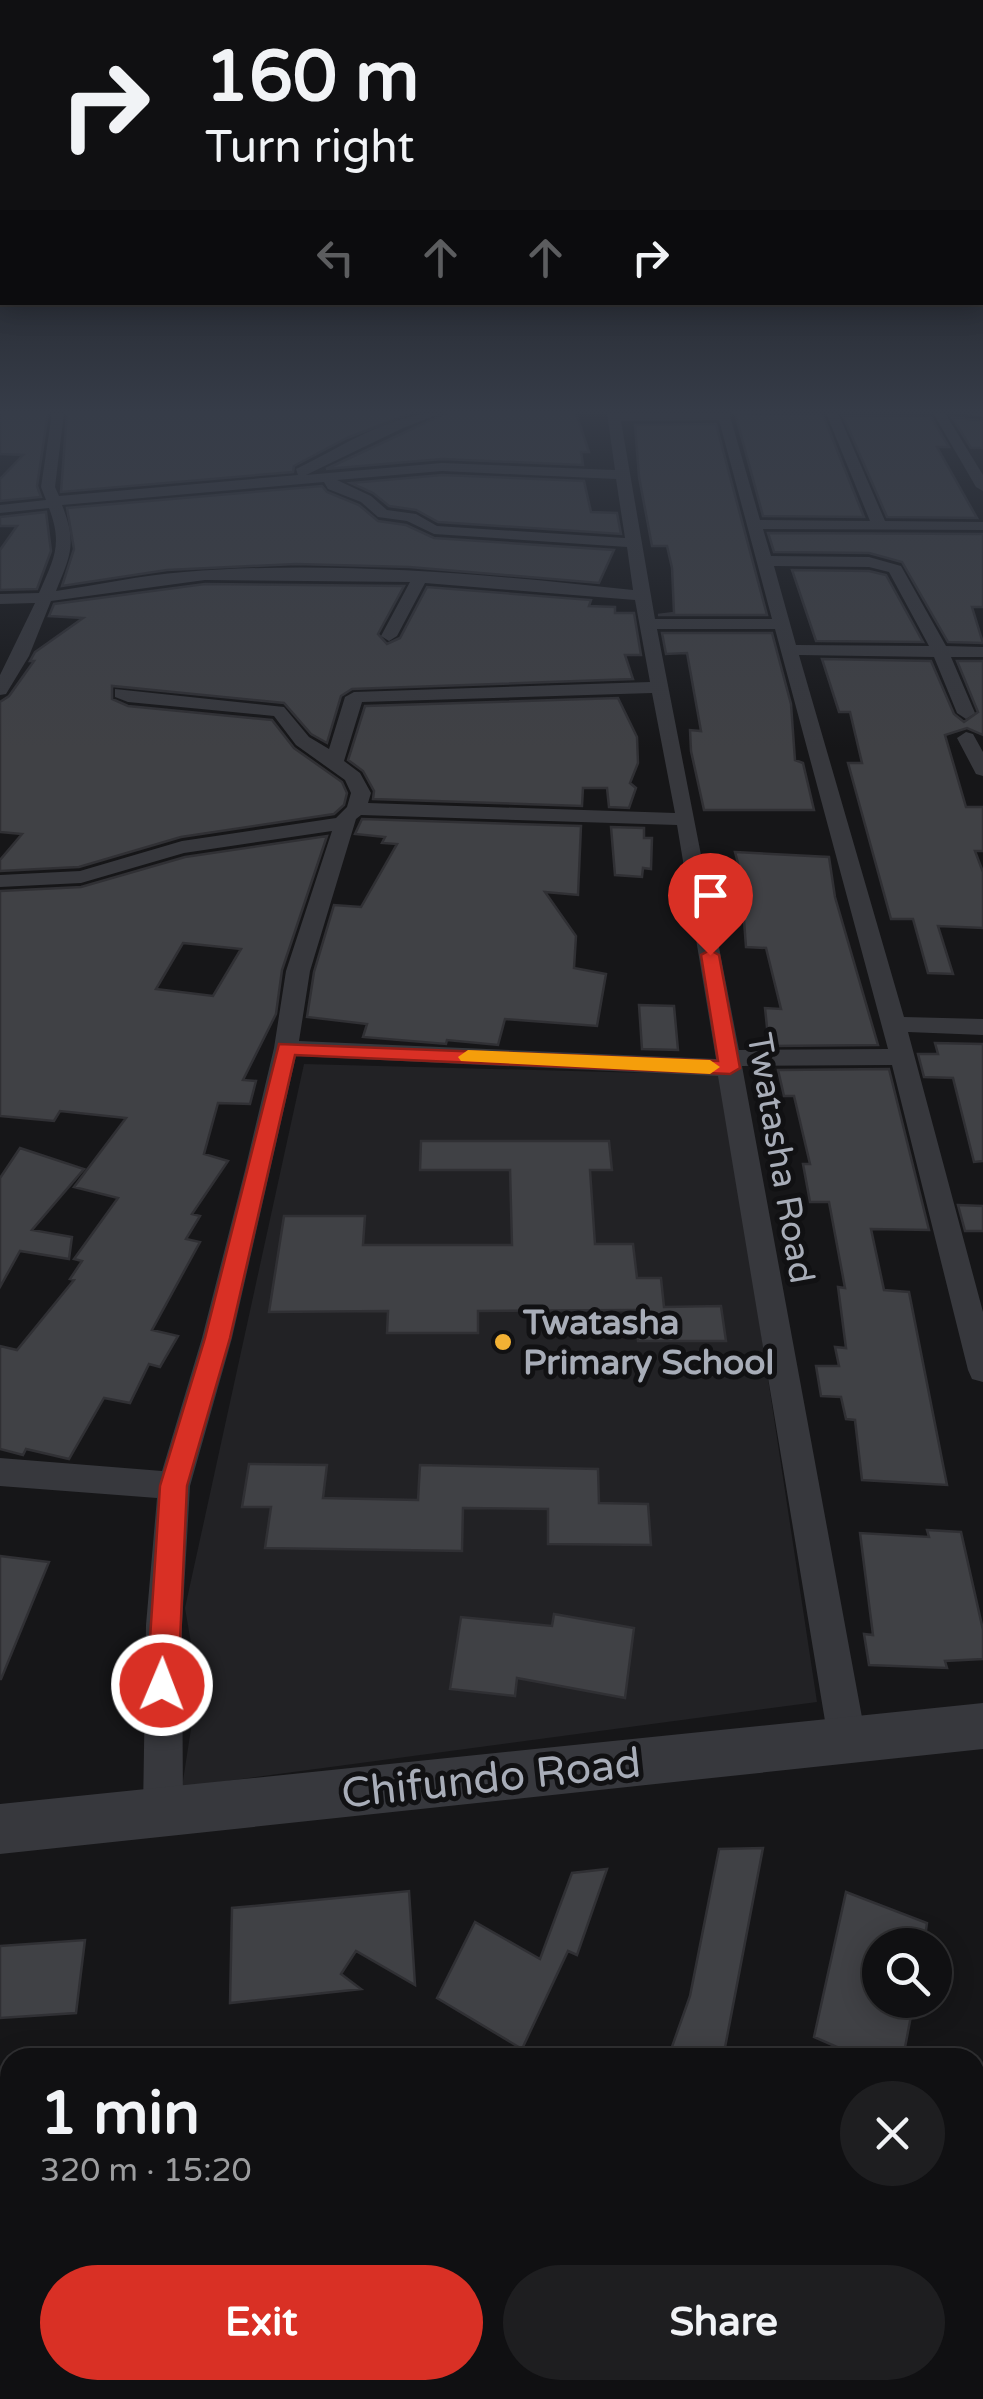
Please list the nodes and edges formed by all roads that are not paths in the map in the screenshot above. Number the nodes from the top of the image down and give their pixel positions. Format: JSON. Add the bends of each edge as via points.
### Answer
{"nodes":[{"id":1,"x":754,"y":524,"type":"edge"},
{"id":2,"x":63,"y":525,"type":"edge"},
{"id":3,"x":425,"y":525,"type":"edge"},
{"id":4,"x":631,"y":525,"type":"edge"},
{"id":5,"x":814,"y":525,"type":"edge"},
{"id":6,"x":880,"y":526,"type":"joint"},
{"id":7,"x":983,"y":526,"type":"edge"},
{"id":8,"x":634,"y":543,"type":"junction"},
{"id":9,"x":764,"y":562,"type":"junction"},
{"id":10,"x":420,"y":578,"type":"junction"},
{"id":11,"x":642,"y":596,"type":"junction"},
{"id":12,"x":0,"y":599,"type":"edge"},
{"id":13,"x":46,"y":599,"type":"junction"},
{"id":14,"x":648,"y":624,"type":"junction"},
{"id":15,"x":782,"y":624,"type":"junction"},
{"id":16,"x":390,"y":636,"type":"dead end"},
{"id":17,"x":791,"y":650,"type":"junction"},
{"id":18,"x":940,"y":651,"type":"junction"},
{"id":19,"x":983,"y":652,"type":"edge"},
{"id":20,"x":660,"y":686,"type":"junction"},
{"id":21,"x":0,"y":690,"type":"edge"},
{"id":22,"x":122,"y":694,"type":"dead end"},
{"id":23,"x":966,"y":713,"type":"dead end"},
{"id":24,"x":966,"y":738,"type":"dead end"},
{"id":25,"x":334,"y":762,"type":"junction"},
{"id":26,"x":983,"y":770,"type":"edge"},
{"id":27,"x":351,"y":816,"type":"junction"},
{"id":28,"x":686,"y":819,"type":"junction"},
{"id":29,"x":0,"y":881,"type":"edge"},
{"id":30,"x":894,"y":1024,"type":"junction"},
{"id":31,"x":983,"y":1027,"type":"edge"},
{"id":32,"x":286,"y":1048,"type":"junction"},
{"id":33,"x":902,"y":1057,"type":"junction"},
{"id":34,"x":729,"y":1063,"type":"junction"},
{"id":35,"x":983,"y":1370,"type":"edge"},
{"id":36,"x":0,"y":1472,"type":"edge"},
{"id":37,"x":174,"y":1486,"type":"junction"},
{"id":38,"x":983,"y":1726,"type":"edge"},
{"id":39,"x":846,"y":1739,"type":"junction"},
{"id":40,"x":163,"y":1812,"type":"junction"},
{"id":41,"x":0,"y":1829,"type":"edge"}],
"edges":[{"from":1,"to":9,"type":"street"},
{"from":2,"to":13,"type":"street","via":[[58,571]]},
{"from":3,"to":8,"type":"street"},
{"from":4,"to":8,"type":"street","name":"Twatasha Road"},
{"from":5,"to":6,"type":"street"},
{"from":6,"to":7,"type":"street"},
{"from":8,"to":11,"type":"street","name":"Twatasha Road"},
{"from":9,"to":15,"type":"street"},
{"from":9,"to":18,"type":"street","via":[[869,562],[895,570]]},
{"from":10,"to":11,"type":"street"},
{"from":10,"to":13,"type":"street","via":[[189,576]]},
{"from":10,"to":16,"type":"street"},
{"from":11,"to":14,"type":"street","name":"Twatasha Road"},
{"from":12,"to":13,"type":"street"},
{"from":13,"to":21,"type":"street"},
{"from":14,"to":15,"type":"street"},
{"from":14,"to":20,"type":"street","name":"Twatasha Road"},
{"from":15,"to":17,"type":"street"},
{"from":17,"to":18,"type":"street"},
{"from":17,"to":30,"type":"street"},
{"from":18,"to":19,"type":"street"},
{"from":18,"to":23,"type":"street"},
{"from":20,"to":25,"type":"street","via":[[356,696]]},
{"from":20,"to":28,"type":"street","name":"Twatasha Road"},
{"from":22,"to":25,"type":"street","via":[[278,711],[301,740]]},
{"from":24,"to":26,"type":"street"},
{"from":25,"to":27,"type":"street","via":[[362,793]]},
{"from":27,"to":28,"type":"street"},
{"from":27,"to":29,"type":"street","via":[[172,850],[81,877]]},
{"from":27,"to":32,"type":"street","via":[[298,972]]},
{"from":28,"to":34,"type":"street","name":"Twatasha Road"},
{"from":30,"to":31,"type":"street"},
{"from":30,"to":33,"type":"street"},
{"from":32,"to":34,"type":"street"},
{"from":32,"to":37,"type":"street"},
{"from":33,"to":34,"type":"street"},
{"from":33,"to":35,"type":"street"},
{"from":34,"to":39,"type":"street","name":"Twatasha Road"},
{"from":36,"to":37,"type":"street"},
{"from":37,"to":40,"type":"street","via":[[164,1625]]},
{"from":38,"to":39,"type":"street","name":"Chifundo Road"},
{"from":39,"to":40,"type":"street","name":"Chifundo Road"},
{"from":40,"to":41,"type":"street","name":"Chifundo Road"}]}
